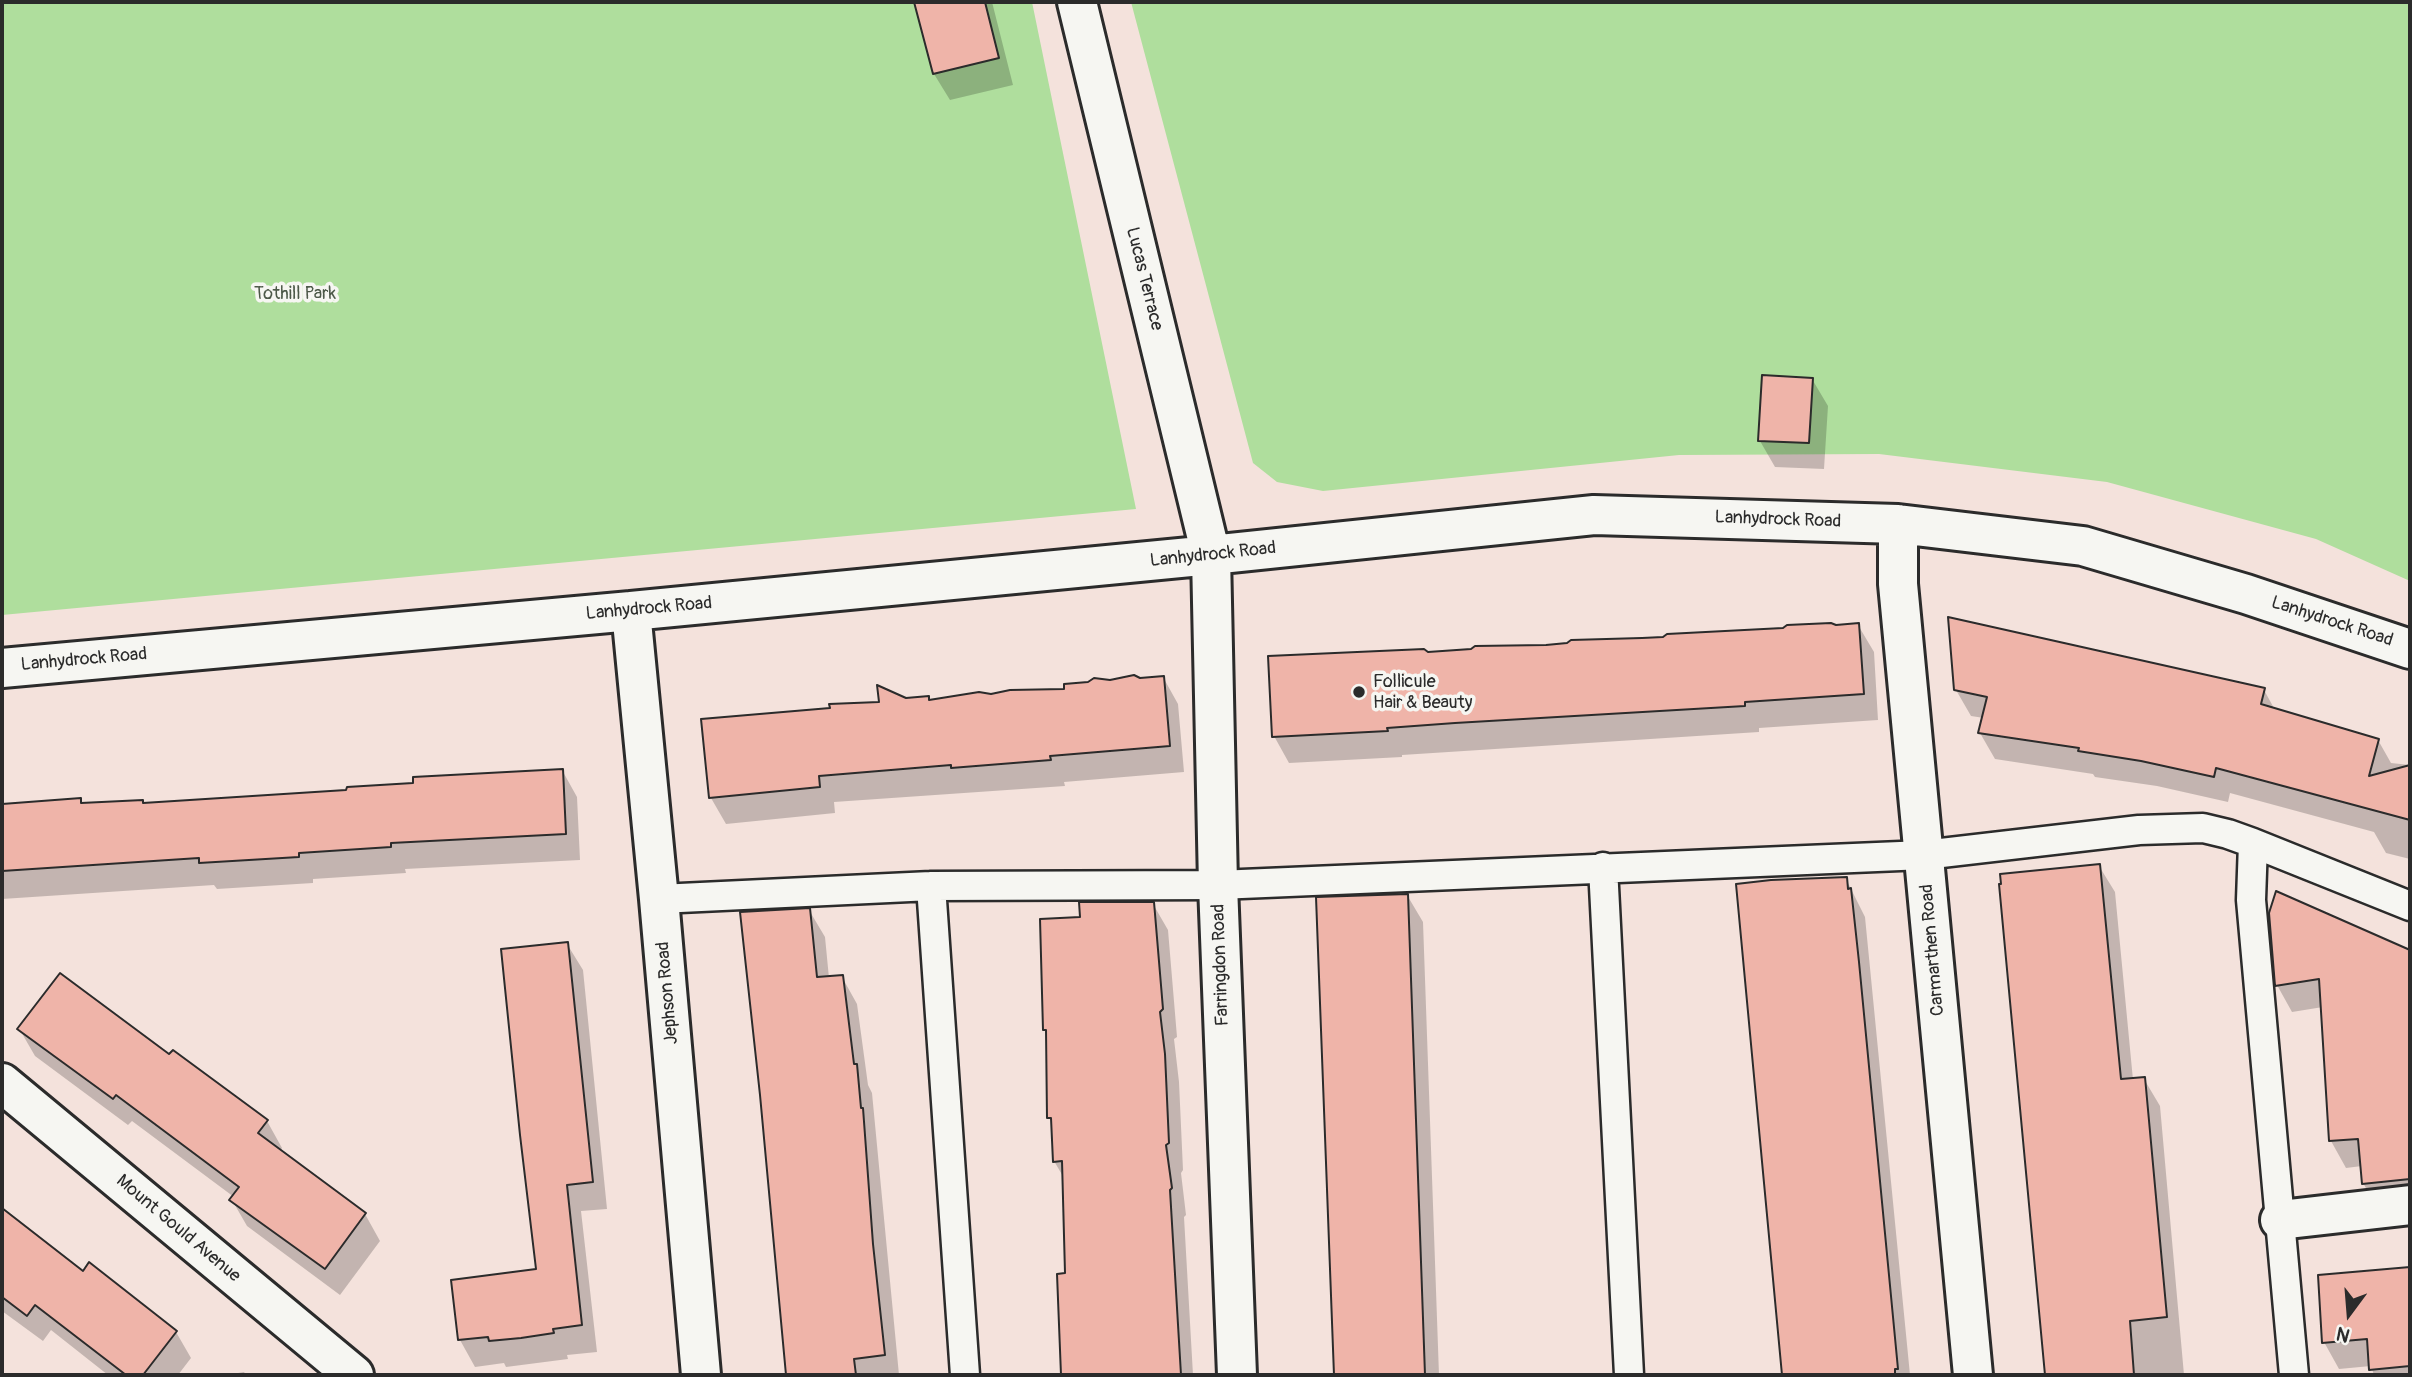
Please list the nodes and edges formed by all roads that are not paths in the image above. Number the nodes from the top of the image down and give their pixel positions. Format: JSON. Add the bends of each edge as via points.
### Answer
{"nodes":[{"id":1,"x":1077,"y":2,"type":"edge"},
{"id":2,"x":1898,"y":524,"type":"junction"},
{"id":3,"x":1211,"y":555,"type":"junction"},
{"id":4,"x":631,"y":611,"type":"junction"},
{"id":5,"x":2410,"y":649,"type":"edge"},
{"id":6,"x":2,"y":667,"type":"edge"},
{"id":7,"x":2253,"y":843,"type":"junction"},
{"id":8,"x":1924,"y":855,"type":"junction"},
{"id":9,"x":1603,"y":867,"type":"junction"},
{"id":10,"x":1218,"y":885,"type":"junction"},
{"id":11,"x":931,"y":886,"type":"junction"},
{"id":12,"x":659,"y":899,"type":"junction"},
{"id":13,"x":2410,"y":905,"type":"edge"},
{"id":14,"x":2,"y":1083,"type":"edge"},
{"id":15,"x":2410,"y":1205,"type":"edge"},
{"id":16,"x":2280,"y":1220,"type":"junction"},
{"id":17,"x":354,"y":1375,"type":"edge"},
{"id":18,"x":701,"y":1375,"type":"edge"},
{"id":19,"x":965,"y":1375,"type":"edge"},
{"id":20,"x":1237,"y":1375,"type":"edge"},
{"id":21,"x":1629,"y":1375,"type":"edge"},
{"id":22,"x":1973,"y":1375,"type":"edge"},
{"id":23,"x":2294,"y":1375,"type":"edge"}],
"edges":[{"from":1,"to":3,"type":"street","name":"Lucas Terrace"},
{"from":2,"to":3,"type":"street","name":"Lanhydrock Road","via":[[1594,515]]},
{"from":2,"to":5,"type":"street","name":"Lanhydrock Road","via":[[2083,546]]},
{"from":2,"to":8,"type":"street","name":"Carmarthen Road","via":[[1898,584]]},
{"from":3,"to":4,"type":"street","name":"Lanhydrock Road"},
{"from":3,"to":10,"type":"street","name":"Farringdon Road"},
{"from":4,"to":6,"type":"street","name":"Lanhydrock Road"},
{"from":4,"to":12,"type":"street","name":"Jephson Road"},
{"from":7,"to":8,"type":"lane","via":[[2203,828],[2139,830]]},
{"from":7,"to":13,"type":"lane"},
{"from":7,"to":16,"type":"lane","via":[[2251,900]]},
{"from":8,"to":9,"type":"lane"},
{"from":8,"to":22,"type":"street","name":"Carmarthen Road"},
{"from":9,"to":10,"type":"lane"},
{"from":9,"to":21,"type":"lane"},
{"from":10,"to":11,"type":"lane"},
{"from":10,"to":20,"type":"street","name":"Farringdon Road"},
{"from":11,"to":12,"type":"lane"},
{"from":11,"to":19,"type":"lane"},
{"from":12,"to":18,"type":"street","name":"Jephson Road"},
{"from":14,"to":17,"type":"street","name":"Mount Gould Avenue"},
{"from":15,"to":16,"type":"street"},
{"from":16,"to":23,"type":"lane"}]}
